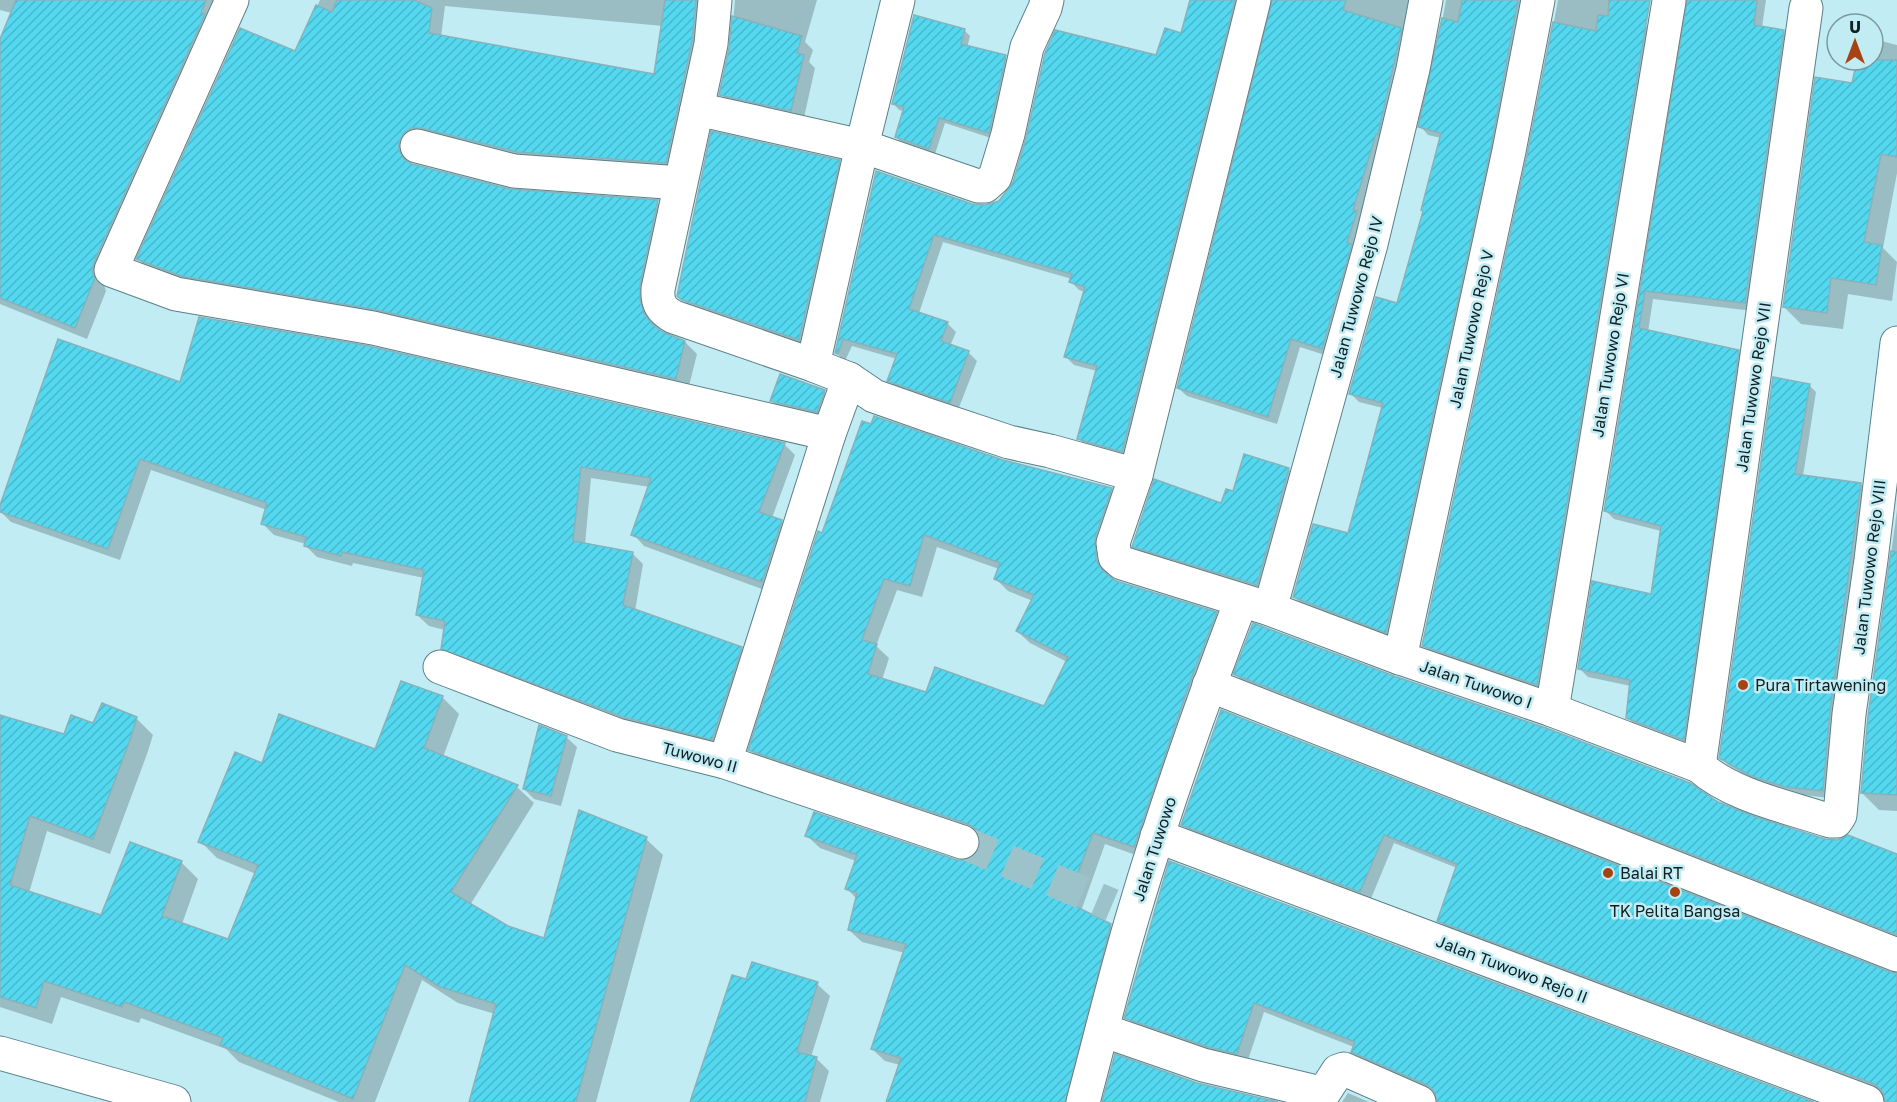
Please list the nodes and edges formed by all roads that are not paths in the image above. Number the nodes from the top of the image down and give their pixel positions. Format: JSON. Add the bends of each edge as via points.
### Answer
{"nodes":[{"id":1,"x":232,"y":0,"type":"edge"},
{"id":2,"x":716,"y":0,"type":"edge"},
{"id":3,"x":898,"y":0,"type":"edge"},
{"id":4,"x":1047,"y":0,"type":"edge"},
{"id":5,"x":1254,"y":0,"type":"edge"},
{"id":6,"x":1426,"y":0,"type":"edge"},
{"id":7,"x":1538,"y":0,"type":"edge"},
{"id":8,"x":1669,"y":1,"type":"edge"},
{"id":9,"x":1806,"y":8,"type":"dead end"},
{"id":10,"x":697,"y":109,"type":"junction"},
{"id":11,"x":417,"y":146,"type":"dead end"},
{"id":12,"x":862,"y":146,"type":"junction"},
{"id":13,"x":680,"y":183,"type":"junction"},
{"id":14,"x":1897,"y":343,"type":"edge"},
{"id":15,"x":813,"y":364,"type":"junction"},
{"id":16,"x":849,"y":379,"type":"junction"},
{"id":17,"x":829,"y":434,"type":"junction"},
{"id":18,"x":1136,"y":475,"type":"junction"},
{"id":19,"x":1262,"y":600,"type":"junction"},
{"id":20,"x":1400,"y":658,"type":"junction"},
{"id":21,"x":440,"y":667,"type":"dead end"},
{"id":22,"x":1209,"y":685,"type":"junction"},
{"id":23,"x":1552,"y":710,"type":"junction"},
{"id":24,"x":725,"y":762,"type":"junction"},
{"id":25,"x":1699,"y":766,"type":"junction"},
{"id":26,"x":1157,"y":836,"type":"junction"},
{"id":27,"x":962,"y":842,"type":"tunnel mouth"},
{"id":28,"x":1897,"y":955,"type":"edge"},
{"id":29,"x":1102,"y":1030,"type":"junction"},
{"id":30,"x":0,"y":1053,"type":"edge"},
{"id":31,"x":174,"y":1102,"type":"edge"},
{"id":32,"x":1083,"y":1102,"type":"edge"},
{"id":33,"x":1419,"y":1102,"type":"edge"},
{"id":34,"x":1867,"y":1102,"type":"edge"}],
"edges":[{"from":1,"to":17,"type":"main road","via":[[111,270],[176,294],[373,328]]},
{"from":2,"to":10,"type":"main road"},
{"from":3,"to":12,"type":"main road"},
{"from":4,"to":12,"type":"main road","via":[[1027,47],[1008,134],[993,180],[978,186]]},
{"from":5,"to":18,"type":"main road"},
{"from":6,"to":19,"type":"main road","name":"Jalan Tuwowo Rejo IV","via":[[1371,244]]},
{"from":7,"to":20,"type":"main road","name":"Jalan Tuwowo Rejo V"},
{"from":8,"to":23,"type":"main road","name":"Jalan Tuwowo Rejo VI"},
{"from":9,"to":25,"type":"main road","name":"Jalan Tuwowo Rejo VII"},
{"from":10,"to":12,"type":"main road"},
{"from":10,"to":13,"type":"main road"},
{"from":11,"to":13,"type":"main road","via":[[514,171]]},
{"from":12,"to":15,"type":"main road"},
{"from":13,"to":15,"type":"main road","via":[[658,289],[660,306],[674,317]]},
{"from":14,"to":25,"type":"main road","name":"Jalan Tuwowo Rejo VIII","via":[[1839,818],[1830,821],[1744,792]]},
{"from":15,"to":16,"type":"main road"},
{"from":16,"to":17,"type":"main road"},
{"from":16,"to":18,"type":"main road","via":[[874,396],[931,416],[1009,442]]},
{"from":17,"to":24,"type":"main road"},
{"from":18,"to":19,"type":"main road","name":"Jalan Tuwowo I","via":[[1113,543],[1115,557],[1122,563]]},
{"from":19,"to":20,"type":"main road","name":"Jalan Tuwowo I"},
{"from":19,"to":22,"type":"main road","name":"Jalan Tuwowo"},
{"from":20,"to":23,"type":"main road","name":"Jalan Tuwowo I"},
{"from":21,"to":24,"type":"main road","name":"Tuwowo II","via":[[617,735]]},
{"from":22,"to":26,"type":"main road","name":"Jalan Tuwowo"},
{"from":22,"to":28,"type":"main road"},
{"from":23,"to":25,"type":"main road","name":"Jalan Tuwowo I"},
{"from":24,"to":27,"type":"main road","name":"Tuwowo II"},
{"from":26,"to":29,"type":"main road","name":"Jalan Tuwowo","via":[[1122,910]]},
{"from":26,"to":34,"type":"main road","name":"Jalan Tuwowo Rejo II"},
{"from":29,"to":32,"type":"main road","name":"Jalan Tuwowo"},
{"from":29,"to":33,"type":"main road","via":[[1203,1065],[1321,1092],[1344,1069]]},
{"from":30,"to":31,"type":"main road"}]}
